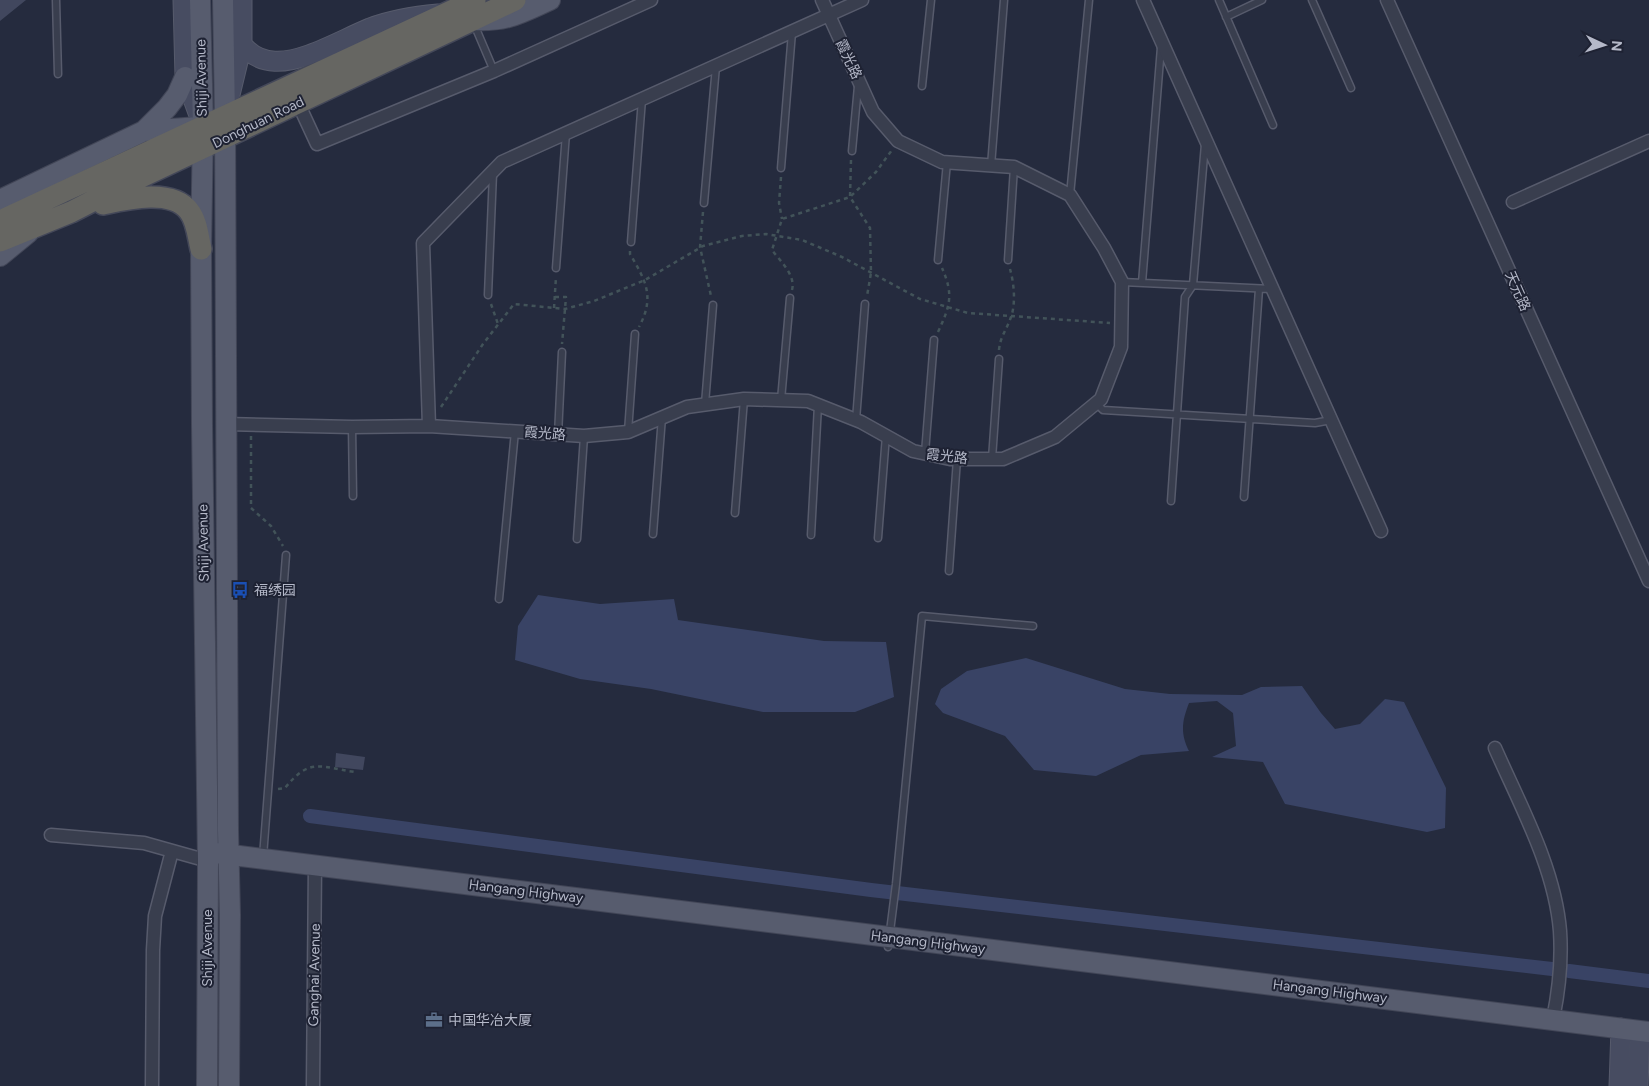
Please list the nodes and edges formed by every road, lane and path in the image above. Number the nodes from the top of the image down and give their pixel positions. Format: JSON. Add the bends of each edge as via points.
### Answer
{"nodes":[{"id":1,"x":56,"y":0,"type":"edge"},
{"id":2,"x":183,"y":0,"type":"edge"},
{"id":3,"x":200,"y":0,"type":"edge"},
{"id":4,"x":223,"y":0,"type":"edge"},
{"id":5,"x":242,"y":0,"type":"edge"},
{"id":6,"x":515,"y":0,"type":"edge"},
{"id":7,"x":550,"y":0,"type":"edge"},
{"id":8,"x":651,"y":0,"type":"edge"},
{"id":9,"x":822,"y":0,"type":"edge"},
{"id":10,"x":862,"y":0,"type":"edge"},
{"id":11,"x":931,"y":0,"type":"edge"},
{"id":12,"x":1004,"y":0,"type":"edge"},
{"id":13,"x":1089,"y":0,"type":"edge"},
{"id":14,"x":1143,"y":0,"type":"edge"},
{"id":15,"x":1219,"y":0,"type":"edge"},
{"id":16,"x":1262,"y":0,"type":"edge"},
{"id":17,"x":1312,"y":0,"type":"edge"},
{"id":18,"x":1387,"y":0,"type":"edge"},
{"id":19,"x":446,"y":7,"type":"edge"},
{"id":20,"x":474,"y":10,"type":"edge"},
{"id":21,"x":828,"y":14,"type":"junction"},
{"id":22,"x":1226,"y":17,"type":"junction"},
{"id":23,"x":792,"y":30,"type":"junction"},
{"id":24,"x":1161,"y":41,"type":"junction"},
{"id":25,"x":242,"y":45,"type":"junction"},
{"id":26,"x":716,"y":65,"type":"junction"},
{"id":27,"x":494,"y":71,"type":"junction"},
{"id":28,"x":58,"y":74,"type":"dead end"},
{"id":29,"x":185,"y":77,"type":"junction"},
{"id":30,"x":858,"y":80,"type":"junction"},
{"id":31,"x":922,"y":86,"type":"dead end"},
{"id":32,"x":1352,"y":88,"type":"dead end"},
{"id":33,"x":643,"y":98,"type":"junction"},
{"id":34,"x":298,"y":104,"type":"junction"},
{"id":35,"x":225,"y":116,"type":"junction"},
{"id":36,"x":1273,"y":125,"type":"dead end"},
{"id":37,"x":203,"y":126,"type":"junction"},
{"id":38,"x":144,"y":132,"type":"junction"},
{"id":39,"x":566,"y":133,"type":"junction"},
{"id":40,"x":225,"y":139,"type":"junction"},
{"id":41,"x":898,"y":140,"type":"junction"},
{"id":42,"x":1205,"y":140,"type":"junction"},
{"id":43,"x":1649,"y":141,"type":"edge"},
{"id":44,"x":202,"y":150,"type":"junction"},
{"id":45,"x":852,"y":151,"type":"joint"},
{"id":46,"x":946,"y":162,"type":"junction"},
{"id":47,"x":991,"y":166,"type":"junction"},
{"id":48,"x":1014,"y":167,"type":"junction"},
{"id":49,"x":781,"y":168,"type":"joint"},
{"id":50,"x":493,"y":171,"type":"junction"},
{"id":51,"x":1070,"y":195,"type":"junction"},
{"id":52,"x":850,"y":197,"type":"junction"},
{"id":53,"x":0,"y":200,"type":"edge"},
{"id":54,"x":1514,"y":202,"type":"dead end"},
{"id":55,"x":704,"y":203,"type":"joint"},
{"id":56,"x":71,"y":212,"type":"junction"},
{"id":57,"x":782,"y":219,"type":"junction"},
{"id":58,"x":0,"y":221,"type":"edge"},
{"id":59,"x":34,"y":229,"type":"junction"},
{"id":60,"x":776,"y":236,"type":"junction"},
{"id":61,"x":0,"y":241,"type":"edge"},
{"id":62,"x":631,"y":242,"type":"joint"},
{"id":63,"x":700,"y":247,"type":"junction"},
{"id":64,"x":201,"y":248,"type":"junction"},
{"id":65,"x":0,"y":256,"type":"edge"},
{"id":66,"x":938,"y":260,"type":"joint"},
{"id":67,"x":1008,"y":260,"type":"joint"},
{"id":68,"x":556,"y":268,"type":"joint"},
{"id":69,"x":871,"y":274,"type":"junction"},
{"id":70,"x":645,"y":280,"type":"junction"},
{"id":71,"x":1122,"y":282,"type":"junction"},
{"id":72,"x":1142,"y":283,"type":"junction"},
{"id":73,"x":1193,"y":285,"type":"junction"},
{"id":74,"x":1259,"y":289,"type":"junction"},
{"id":75,"x":1273,"y":289,"type":"junction"},
{"id":76,"x":488,"y":296,"type":"joint"},
{"id":77,"x":555,"y":297,"type":"junction"},
{"id":78,"x":790,"y":298,"type":"joint"},
{"id":79,"x":865,"y":304,"type":"joint"},
{"id":80,"x":713,"y":305,"type":"joint"},
{"id":81,"x":949,"y":307,"type":"junction"},
{"id":82,"x":554,"y":308,"type":"junction"},
{"id":83,"x":565,"y":309,"type":"junction"},
{"id":84,"x":1012,"y":315,"type":"junction"},
{"id":85,"x":498,"y":324,"type":"junction"},
{"id":86,"x":1122,"y":324,"type":"junction"},
{"id":87,"x":635,"y":334,"type":"joint"},
{"id":88,"x":934,"y":340,"type":"joint"},
{"id":89,"x":562,"y":352,"type":"joint"},
{"id":90,"x":999,"y":359,"type":"joint"},
{"id":91,"x":744,"y":399,"type":"junction"},
{"id":92,"x":782,"y":400,"type":"junction"},
{"id":93,"x":1096,"y":403,"type":"junction"},
{"id":94,"x":706,"y":404,"type":"junction"},
{"id":95,"x":818,"y":405,"type":"junction"},
{"id":96,"x":1178,"y":415,"type":"junction"},
{"id":97,"x":662,"y":417,"type":"junction"},
{"id":98,"x":856,"y":420,"type":"junction"},
{"id":99,"x":1251,"y":420,"type":"junction"},
{"id":100,"x":1332,"y":420,"type":"junction"},
{"id":101,"x":226,"y":424,"type":"junction"},
{"id":102,"x":250,"y":426,"type":"junction"},
{"id":103,"x":429,"y":426,"type":"junction"},
{"id":104,"x":352,"y":427,"type":"junction"},
{"id":105,"x":515,"y":431,"type":"junction"},
{"id":106,"x":628,"y":432,"type":"junction"},
{"id":107,"x":558,"y":435,"type":"junction"},
{"id":108,"x":584,"y":436,"type":"junction"},
{"id":109,"x":886,"y":436,"type":"junction"},
{"id":110,"x":925,"y":453,"type":"junction"},
{"id":111,"x":957,"y":459,"type":"junction"},
{"id":112,"x":992,"y":459,"type":"junction"},
{"id":113,"x":353,"y":496,"type":"dead end"},
{"id":114,"x":1244,"y":497,"type":"dead end"},
{"id":115,"x":1172,"y":500,"type":"dead end"},
{"id":116,"x":735,"y":514,"type":"dead end"},
{"id":117,"x":1382,"y":532,"type":"dead end"},
{"id":118,"x":652,"y":534,"type":"dead end"},
{"id":119,"x":811,"y":535,"type":"dead end"},
{"id":120,"x":878,"y":538,"type":"dead end"},
{"id":121,"x":577,"y":539,"type":"dead end"},
{"id":122,"x":286,"y":555,"type":"joint"},
{"id":123,"x":949,"y":571,"type":"dead end"},
{"id":124,"x":1649,"y":581,"type":"edge"},
{"id":125,"x":499,"y":599,"type":"dead end"},
{"id":126,"x":1033,"y":626,"type":"dead end"},
{"id":127,"x":1495,"y":748,"type":"dead end"},
{"id":128,"x":356,"y":772,"type":"dead end"},
{"id":129,"x":269,"y":790,"type":"junction"},
{"id":130,"x":50,"y":835,"type":"dead end"},
{"id":131,"x":172,"y":851,"type":"junction"},
{"id":132,"x":208,"y":857,"type":"junction"},
{"id":133,"x":229,"y":859,"type":"junction"},
{"id":134,"x":262,"y":863,"type":"junction"},
{"id":135,"x":315,"y":869,"type":"junction"},
{"id":136,"x":888,"y":942,"type":"junction"},
{"id":137,"x":1554,"y":1019,"type":"junction"},
{"id":138,"x":1636,"y":1035,"type":"edge"},
{"id":139,"x":152,"y":1086,"type":"edge"},
{"id":140,"x":207,"y":1086,"type":"edge"},
{"id":141,"x":229,"y":1086,"type":"edge"},
{"id":142,"x":313,"y":1086,"type":"edge"},
{"id":143,"x":1619,"y":1086,"type":"edge"},
{"id":144,"x":1638,"y":1086,"type":"edge"}],
"edges":[{"from":1,"to":28,"type":"lane"},
{"from":2,"to":29,"type":"main road"},
{"from":3,"to":37,"type":"main road","name":"Shiji Avenue"},
{"from":4,"to":25,"type":"main road","via":[[231,27]]},
{"from":4,"to":35,"type":"main road","name":"Shiji Avenue"},
{"from":5,"to":25,"type":"main road"},
{"from":6,"to":20,"type":"highway","name":"Donghuan Road"},
{"from":7,"to":20,"type":"main road","via":[[502,20]]},
{"from":8,"to":27,"type":"street"},
{"from":9,"to":21,"type":"street","name":"霞光路"},
{"from":10,"to":21,"type":"street"},
{"from":11,"to":31,"type":"lane"},
{"from":12,"to":47,"type":"lane"},
{"from":13,"to":51,"type":"lane"},
{"from":14,"to":24,"type":"street"},
{"from":15,"to":22,"type":"lane"},
{"from":16,"to":22,"type":"lane"},
{"from":17,"to":32,"type":"lane"},
{"from":18,"to":124,"type":"street","name":"天元路"},
{"from":19,"to":20,"type":"highway","name":"Donghuan Road"},
{"from":19,"to":25,"type":"main road","via":[[371,28],[292,60],[257,58]]},
{"from":19,"to":35,"type":"highway","name":"Donghuan Road"},
{"from":20,"to":27,"type":"lane"},
{"from":20,"to":34,"type":"highway","name":"Donghuan Road"},
{"from":21,"to":23,"type":"street"},
{"from":21,"to":30,"type":"street","name":"霞光路"},
{"from":22,"to":36,"type":"lane"},
{"from":23,"to":26,"type":"street"},
{"from":23,"to":49,"type":"lane"},
{"from":24,"to":42,"type":"street"},
{"from":24,"to":72,"type":"lane"},
{"from":25,"to":35,"type":"main road"},
{"from":26,"to":33,"type":"street"},
{"from":26,"to":55,"type":"lane"},
{"from":27,"to":34,"type":"street","via":[[317,144]]},
{"from":29,"to":37,"type":"main road"},
{"from":29,"to":38,"type":"main road","via":[[177,95]]},
{"from":30,"to":41,"type":"street","name":"霞光路","via":[[873,112]]},
{"from":30,"to":45,"type":"lane"},
{"from":33,"to":39,"type":"street"},
{"from":33,"to":62,"type":"lane"},
{"from":34,"to":40,"type":"highway","name":"Donghuan Road"},
{"from":35,"to":37,"type":"highway","name":"Donghuan Road"},
{"from":35,"to":40,"type":"main road","name":"Shiji Avenue"},
{"from":37,"to":38,"type":"main road"},
{"from":37,"to":44,"type":"main road","name":"Shiji Avenue"},
{"from":37,"to":58,"type":"highway","name":"Donghuan Road"},
{"from":38,"to":53,"type":"main road"},
{"from":39,"to":50,"type":"street","via":[[502,162]]},
{"from":39,"to":68,"type":"lane"},
{"from":40,"to":44,"type":"highway","name":"Donghuan Road"},
{"from":40,"to":101,"type":"main road","name":"Shiji Avenue"},
{"from":41,"to":46,"type":"street","name":"霞光路"},
{"from":41,"to":52,"type":"path","via":[[876,172]]},
{"from":42,"to":73,"type":"lane"},
{"from":42,"to":75,"type":"street"},
{"from":43,"to":54,"type":"street"},
{"from":44,"to":56,"type":"highway","name":"Donghuan Road"},
{"from":44,"to":64,"type":"main road","name":"Shiji Avenue"},
{"from":45,"to":52,"type":"path"},
{"from":46,"to":47,"type":"street","name":"霞光路"},
{"from":46,"to":66,"type":"lane"},
{"from":47,"to":48,"type":"street","name":"霞光路"},
{"from":48,"to":51,"type":"street","name":"霞光路"},
{"from":48,"to":67,"type":"lane"},
{"from":49,"to":57,"type":"path","via":[[779,204]]},
{"from":50,"to":76,"type":"lane"},
{"from":50,"to":103,"type":"street","via":[[422,243]]},
{"from":51,"to":71,"type":"street","name":"霞光路"},
{"from":52,"to":57,"type":"path"},
{"from":52,"to":69,"type":"path","via":[[870,228]]},
{"from":55,"to":63,"type":"path"},
{"from":56,"to":59,"type":"highway","name":"Donghuan Road"},
{"from":56,"to":64,"type":"highway","via":[[129,199],[174,200],[189,211]]},
{"from":57,"to":60,"type":"path"},
{"from":59,"to":61,"type":"highway","name":"Donghuan Road"},
{"from":59,"to":65,"type":"main road"},
{"from":60,"to":63,"type":"path","via":[[742,236]]},
{"from":60,"to":69,"type":"path","via":[[802,240]]},
{"from":60,"to":78,"type":"path","via":[[772,250],[789,272],[793,286]]},
{"from":62,"to":70,"type":"path","via":[[630,254]]},
{"from":63,"to":70,"type":"path"},
{"from":63,"to":80,"type":"path"},
{"from":64,"to":132,"type":"main road","name":"Shiji Avenue"},
{"from":66,"to":81,"type":"path","via":[[948,282]]},
{"from":67,"to":84,"type":"path","via":[[1014,282]]},
{"from":68,"to":77,"type":"path"},
{"from":69,"to":79,"type":"path"},
{"from":69,"to":81,"type":"path","via":[[920,299]]},
{"from":70,"to":83,"type":"path"},
{"from":70,"to":87,"type":"path","via":[[648,298]]},
{"from":71,"to":72,"type":"lane"},
{"from":71,"to":86,"type":"street","name":"霞光路"},
{"from":72,"to":73,"type":"lane"},
{"from":73,"to":74,"type":"lane"},
{"from":73,"to":96,"type":"lane","via":[[1186,297]]},
{"from":74,"to":75,"type":"lane"},
{"from":74,"to":99,"type":"lane"},
{"from":75,"to":100,"type":"street"},
{"from":76,"to":85,"type":"path"},
{"from":77,"to":82,"type":"path"},
{"from":77,"to":83,"type":"path","via":[[566,297]]},
{"from":78,"to":92,"type":"lane"},
{"from":79,"to":98,"type":"lane"},
{"from":80,"to":94,"type":"lane"},
{"from":81,"to":84,"type":"path","via":[[968,313]]},
{"from":81,"to":88,"type":"path"},
{"from":82,"to":83,"type":"path"},
{"from":82,"to":85,"type":"path","via":[[514,304]]},
{"from":83,"to":89,"type":"path"},
{"from":84,"to":86,"type":"path"},
{"from":84,"to":90,"type":"path","via":[[1000,341]]},
{"from":85,"to":103,"type":"path"},
{"from":86,"to":93,"type":"street","name":"霞光路","via":[[1121,347],[1101,399]]},
{"from":87,"to":106,"type":"lane"},
{"from":88,"to":110,"type":"lane"},
{"from":89,"to":107,"type":"lane"},
{"from":90,"to":112,"type":"lane"},
{"from":91,"to":92,"type":"street","name":"霞光路"},
{"from":91,"to":94,"type":"street","name":"霞光路"},
{"from":91,"to":116,"type":"lane"},
{"from":92,"to":95,"type":"street","name":"霞光路","via":[[808,401]]},
{"from":93,"to":96,"type":"lane","via":[[1103,410]]},
{"from":93,"to":112,"type":"street","name":"霞光路","via":[[1055,437],[1003,459]]},
{"from":94,"to":97,"type":"street","name":"霞光路","via":[[686,407]]},
{"from":95,"to":98,"type":"street","name":"霞光路"},
{"from":95,"to":119,"type":"lane"},
{"from":96,"to":99,"type":"lane"},
{"from":96,"to":115,"type":"lane"},
{"from":97,"to":106,"type":"street","name":"霞光路"},
{"from":97,"to":118,"type":"lane"},
{"from":98,"to":109,"type":"street","name":"霞光路"},
{"from":99,"to":100,"type":"lane","via":[[1315,423]]},
{"from":99,"to":114,"type":"lane"},
{"from":100,"to":117,"type":"street"},
{"from":101,"to":102,"type":"street","name":"霞光路"},
{"from":101,"to":133,"type":"main road","name":"Shiji Avenue"},
{"from":102,"to":104,"type":"street","name":"霞光路"},
{"from":102,"to":122,"type":"path","via":[[252,508],[272,526]]},
{"from":103,"to":104,"type":"street","name":"霞光路"},
{"from":103,"to":105,"type":"street","name":"霞光路"},
{"from":104,"to":113,"type":"lane"},
{"from":105,"to":107,"type":"street","name":"霞光路"},
{"from":105,"to":125,"type":"lane"},
{"from":106,"to":108,"type":"street","name":"霞光路"},
{"from":107,"to":108,"type":"street","name":"霞光路"},
{"from":108,"to":121,"type":"lane"},
{"from":109,"to":110,"type":"street","name":"霞光路","via":[[913,451]]},
{"from":109,"to":120,"type":"lane"},
{"from":110,"to":111,"type":"street","name":"霞光路"},
{"from":111,"to":112,"type":"street","name":"霞光路"},
{"from":111,"to":123,"type":"lane"},
{"from":122,"to":129,"type":"lane"},
{"from":126,"to":136,"type":"lane","via":[[922,616]]},
{"from":127,"to":137,"type":"street","via":[[1538,846],[1556,906],[1561,960]]},
{"from":128,"to":129,"type":"path","via":[[312,766],[295,775],[285,788]]},
{"from":129,"to":134,"type":"lane"},
{"from":130,"to":131,"type":"street","via":[[144,843]]},
{"from":131,"to":132,"type":"street"},
{"from":131,"to":139,"type":"street","via":[[155,916]]},
{"from":132,"to":133,"type":"main road","name":"Hangang Highway"},
{"from":132,"to":140,"type":"main road","name":"Shiji Avenue"},
{"from":133,"to":134,"type":"main road","name":"Hangang Highway"},
{"from":133,"to":141,"type":"main road","name":"Shiji Avenue"},
{"from":134,"to":135,"type":"main road","name":"Hangang Highway"},
{"from":135,"to":136,"type":"main road","name":"Hangang Highway"},
{"from":135,"to":142,"type":"street","name":"Ganghai Avenue"},
{"from":136,"to":137,"type":"main road","name":"Hangang Highway"},
{"from":136,"to":138,"type":"main road","name":"Hangang Highway"},
{"from":137,"to":138,"type":"main road","name":"Hangang Highway"},
{"from":138,"to":143,"type":"main road"},
{"from":138,"to":144,"type":"main road"}]}
